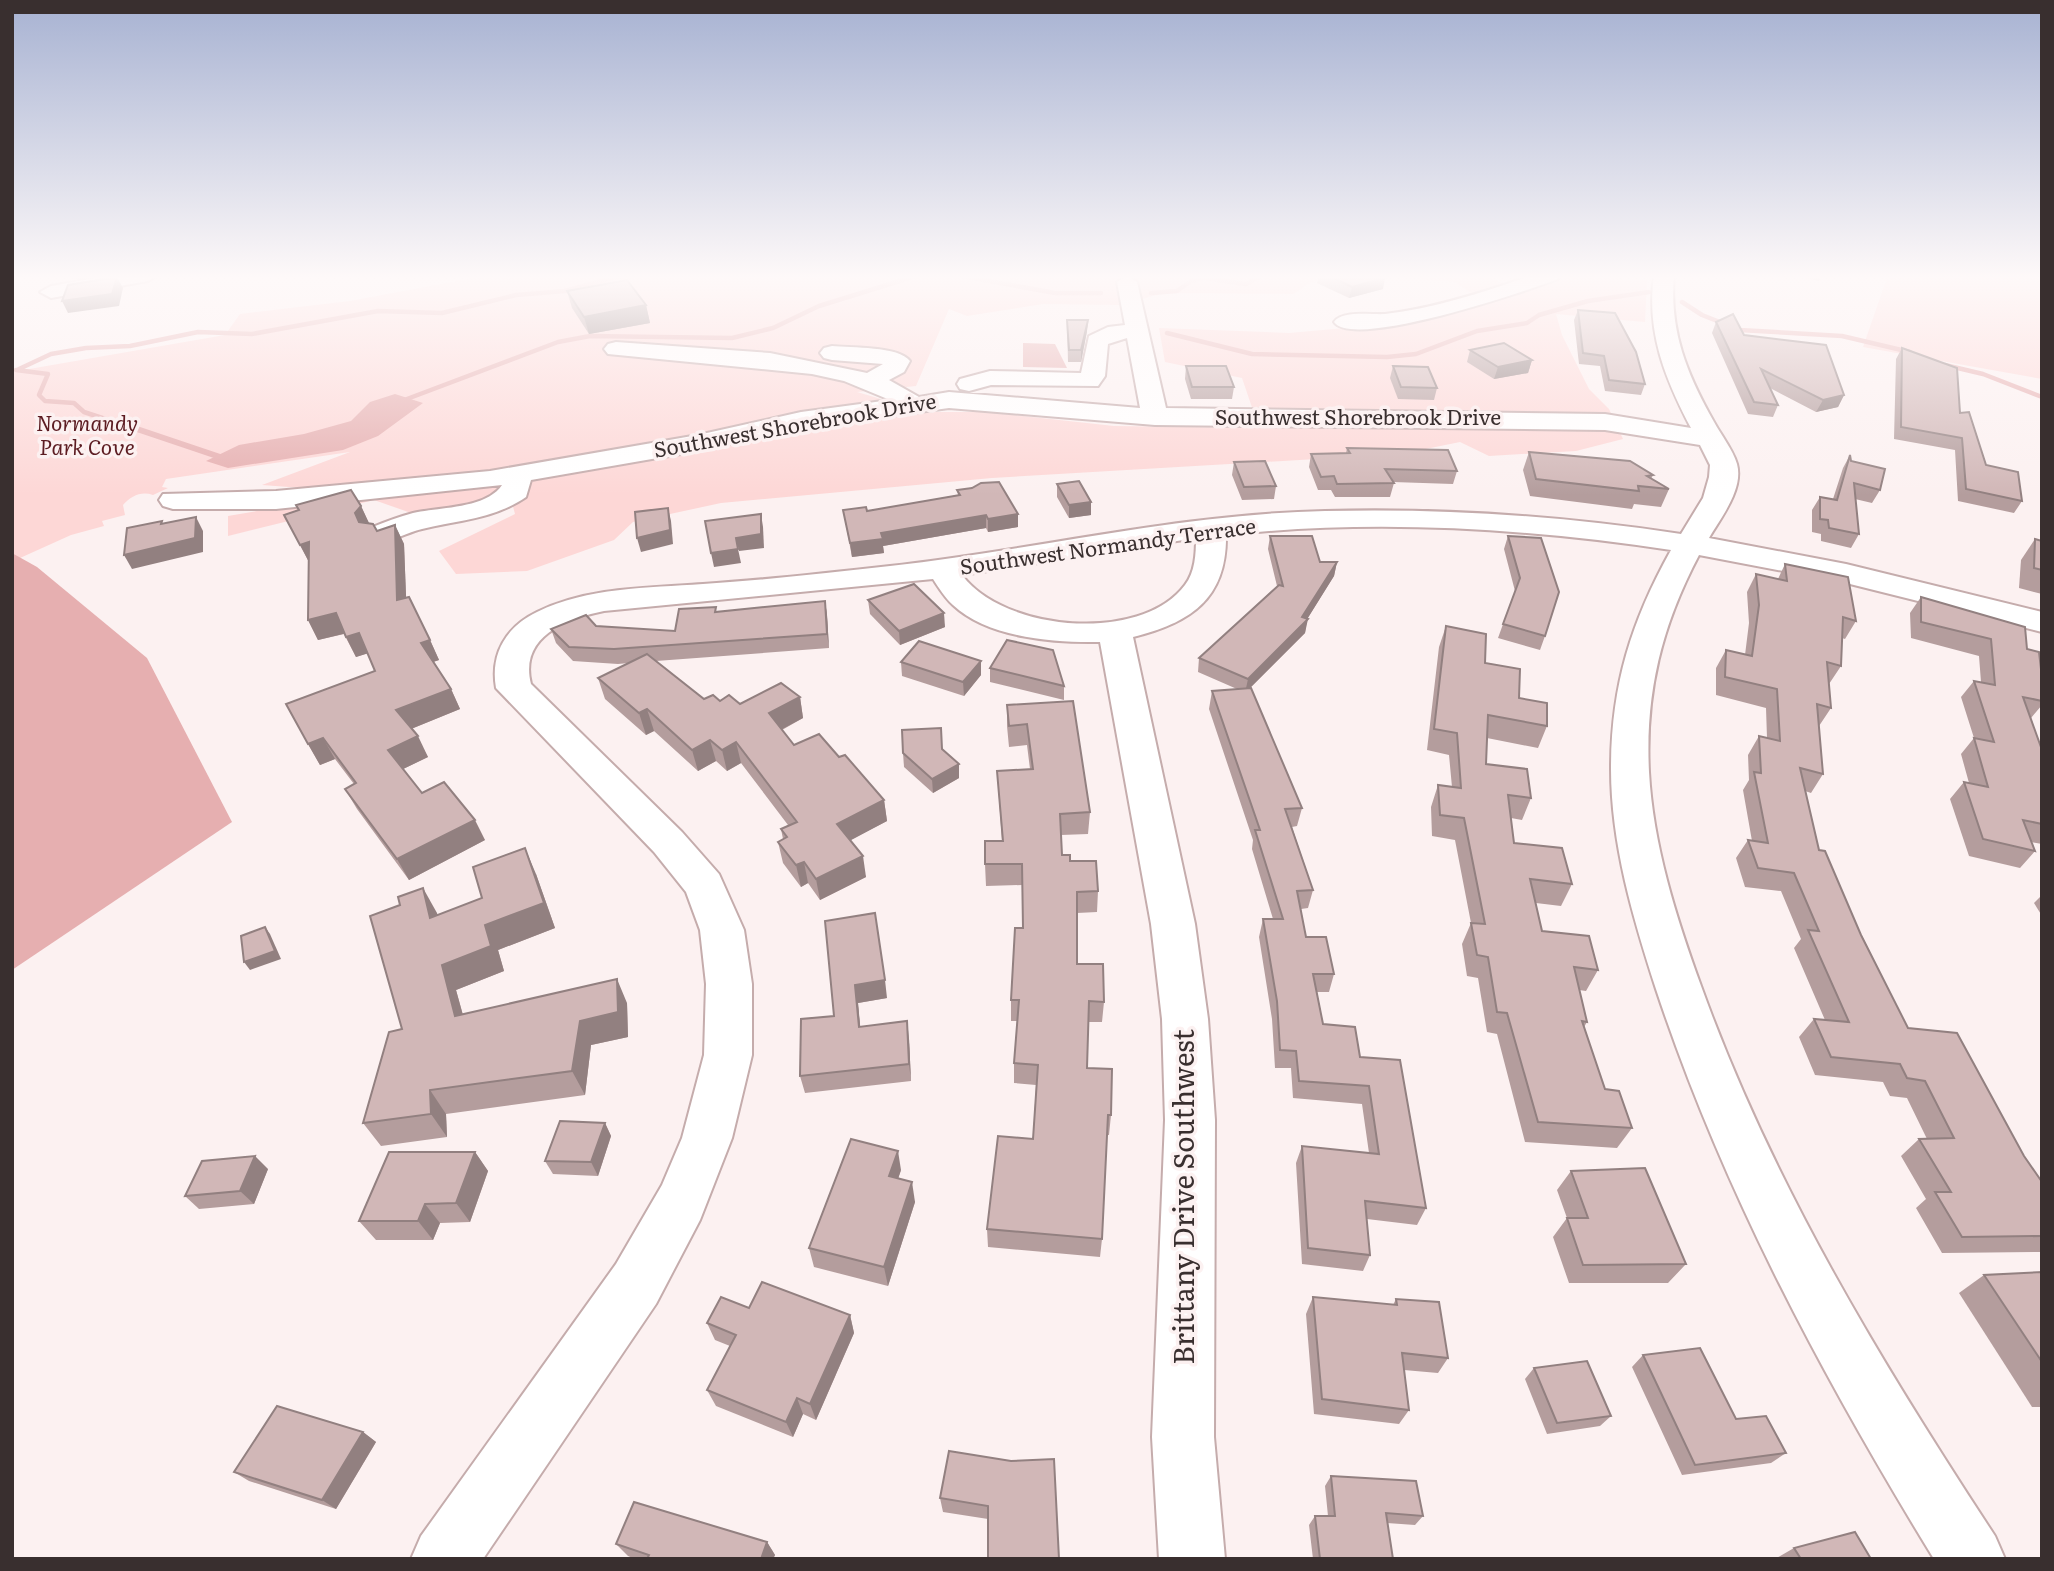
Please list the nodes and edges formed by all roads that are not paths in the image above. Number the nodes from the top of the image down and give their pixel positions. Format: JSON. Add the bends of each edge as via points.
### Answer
{"nodes":[{"id":1,"x":1096,"y":348,"type":"edge"},
{"id":2,"x":1141,"y":348,"type":"edge"},
{"id":3,"x":1669,"y":348,"type":"edge"},
{"id":4,"x":615,"y":349,"type":"dead end"},
{"id":5,"x":797,"y":358,"type":"junction"},
{"id":6,"x":870,"y":381,"type":"junction"},
{"id":7,"x":959,"y":400,"type":"junction"},
{"id":8,"x":912,"y":403,"type":"junction"},
{"id":9,"x":1155,"y":417,"type":"junction"},
{"id":10,"x":1711,"y":439,"type":"junction"},
{"id":11,"x":517,"y":475,"type":"junction"},
{"id":12,"x":173,"y":500,"type":"dead end"},
{"id":13,"x":1211,"y":527,"type":"junction"},
{"id":14,"x":381,"y":534,"type":"edge"},
{"id":15,"x":1690,"y":544,"type":"junction"},
{"id":16,"x":943,"y":571,"type":"junction"},
{"id":17,"x":2042,"y":622,"type":"edge"},
{"id":18,"x":1115,"y":632,"type":"junction"},
{"id":19,"x":444,"y":1559,"type":"edge"},
{"id":20,"x":1192,"y":1559,"type":"edge"},
{"id":21,"x":1972,"y":1559,"type":"edge"}],
"edges":[{"from":1,"to":7,"type":"street","via":[[1090,381],[990,378],[967,385]]},
{"from":2,"to":9,"type":"street"},
{"from":3,"to":10,"type":"street","via":[[1675,372]]},
{"from":4,"to":5,"type":"street","via":[[721,358]]},
{"from":5,"to":6,"type":"street"},
{"from":5,"to":6,"type":"street","via":[[898,361]]},
{"from":6,"to":8,"type":"street"},
{"from":7,"to":8,"type":"street","name":"Southwest Shorebrook Drive"},
{"from":7,"to":9,"type":"street","name":"Southwest Shorebrook Drive"},
{"from":8,"to":11,"type":"street","name":"Southwest Shorebrook Drive"},
{"from":9,"to":10,"type":"street","name":"Southwest Shorebrook Drive","via":[[1563,420]]},
{"from":10,"to":15,"type":"street","via":[[1724,465],[1724,480],[1716,505]]},
{"from":11,"to":12,"type":"street","name":"Southwest Shorebrook Drive","via":[[276,500]]},
{"from":11,"to":14,"type":"street","via":[[516,491],[501,503]]},
{"from":13,"to":15,"type":"street","name":"Southwest Normandy Terrace","via":[[1325,520],[1516,524]]},
{"from":13,"to":16,"type":"street","name":"Southwest Normandy Terrace"},
{"from":13,"to":18,"type":"street","via":[[1211,555],[1202,584],[1183,606]]},
{"from":15,"to":17,"type":"street","name":"Southwest Normandy Terrace","via":[[1819,566]]},
{"from":15,"to":21,"type":"street","via":[[1655,612],[1640,667],[1630,745],[1635,819],[1654,911],[1689,1024],[1753,1175],[1828,1323]]},
{"from":16,"to":18,"type":"street","via":[[966,600],[988,613],[1021,624]]},
{"from":16,"to":19,"type":"street","name":"Southwest Normandy Terrace","via":[[601,601],[531,629],[510,656],[508,670],[514,688],[668,842],[704,885],[722,930],[729,984],[728,1055],[707,1138],[681,1202],[636,1284]]},
{"from":18,"to":20,"type":"street","name":"Brittany Drive Southwest","via":[[1173,924],[1185,1019],[1190,1120],[1183,1437]]}]}
